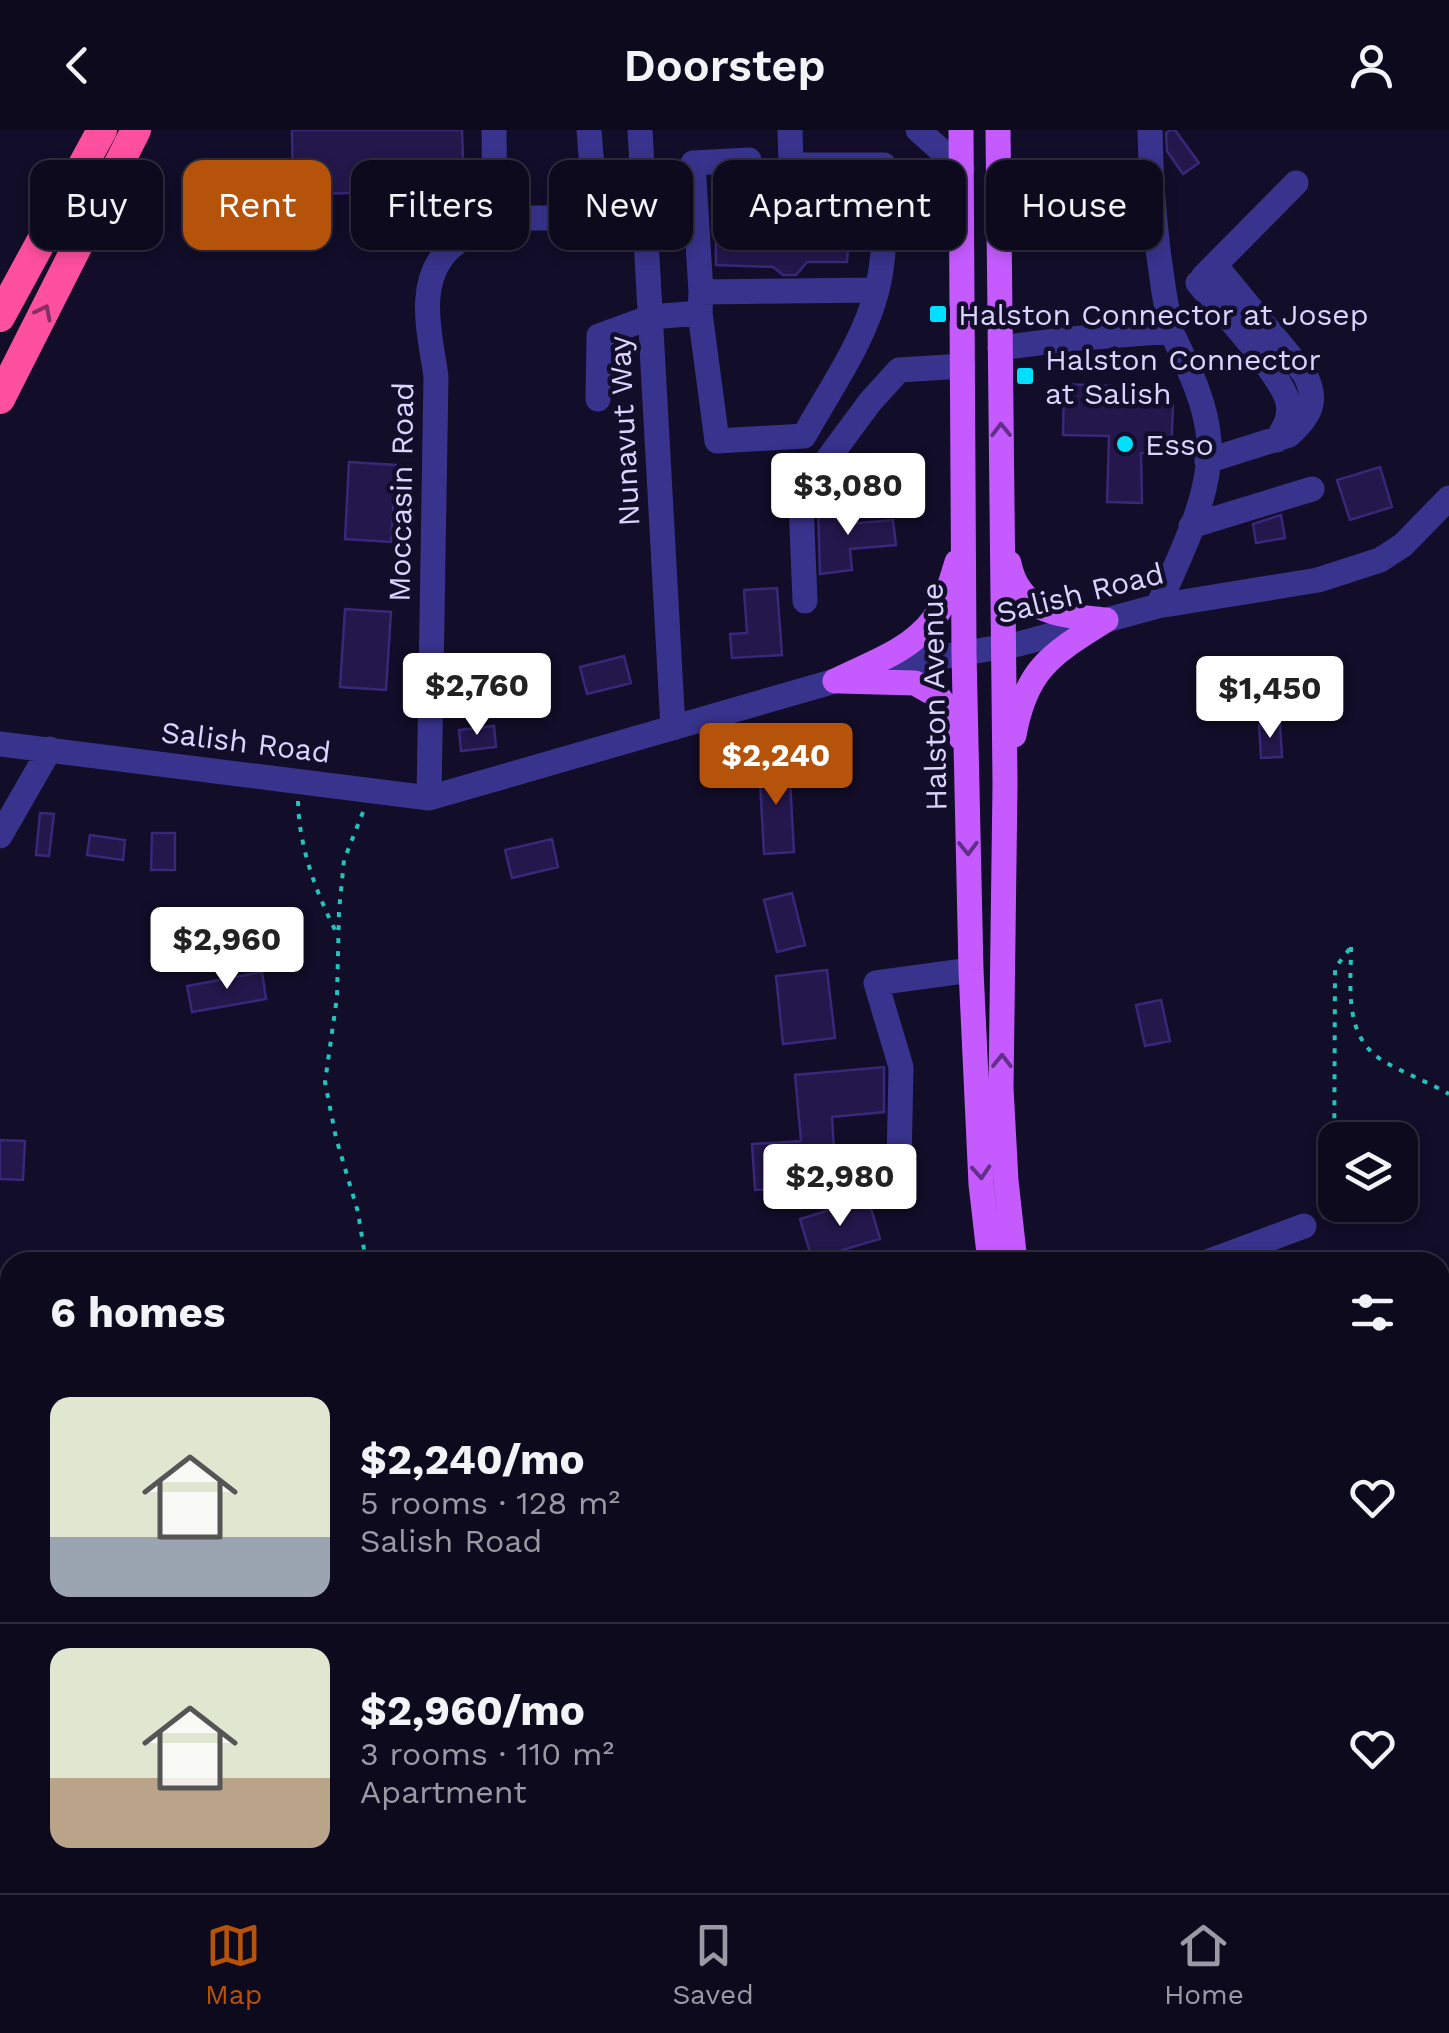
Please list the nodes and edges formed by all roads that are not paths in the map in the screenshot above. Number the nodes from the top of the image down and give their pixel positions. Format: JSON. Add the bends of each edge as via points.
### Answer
{"nodes":[{"id":1,"x":102,"y":130,"type":"edge"},
{"id":2,"x":136,"y":130,"type":"edge"},
{"id":3,"x":494,"y":130,"type":"edge"},
{"id":4,"x":589,"y":130,"type":"edge"},
{"id":5,"x":640,"y":130,"type":"edge"},
{"id":6,"x":790,"y":130,"type":"edge"},
{"id":7,"x":918,"y":130,"type":"edge"},
{"id":8,"x":961,"y":130,"type":"edge"},
{"id":9,"x":998,"y":130,"type":"edge"},
{"id":10,"x":1150,"y":130,"type":"edge"},
{"id":11,"x":494,"y":160,"type":"edge"},
{"id":12,"x":952,"y":160,"type":"edge"},
{"id":13,"x":962,"y":160,"type":"edge"},
{"id":14,"x":713,"y":162,"type":"edge"},
{"id":15,"x":1296,"y":183,"type":"dead end"},
{"id":16,"x":529,"y":218,"type":"edge"},
{"id":17,"x":449,"y":250,"type":"edge"},
{"id":18,"x":962,"y":250,"type":"edge"},
{"id":19,"x":1206,"y":274,"type":"junction"},
{"id":20,"x":877,"y":290,"type":"junction"},
{"id":21,"x":1165,"y":298,"type":"junction"},
{"id":22,"x":701,"y":302,"type":"junction"},
{"id":23,"x":0,"y":317,"type":"edge"},
{"id":24,"x":650,"y":317,"type":"junction"},
{"id":25,"x":1172,"y":330,"type":"junction"},
{"id":26,"x":1000,"y":348,"type":"junction"},
{"id":27,"x":963,"y":366,"type":"junction"},
{"id":28,"x":0,"y":399,"type":"edge"},
{"id":29,"x":598,"y":399,"type":"dead end"},
{"id":30,"x":1207,"y":461,"type":"junction"},
{"id":31,"x":1312,"y":489,"type":"dead end"},
{"id":32,"x":1449,"y":498,"type":"edge"},
{"id":33,"x":1191,"y":526,"type":"junction"},
{"id":34,"x":1002,"y":528,"type":"junction"},
{"id":35,"x":964,"y":541,"type":"junction"},
{"id":36,"x":805,"y":601,"type":"dead end"},
{"id":37,"x":1158,"y":606,"type":"junction"},
{"id":38,"x":1106,"y":620,"type":"junction"},
{"id":39,"x":1004,"y":646,"type":"junction"},
{"id":40,"x":964,"y":653,"type":"junction"},
{"id":41,"x":835,"y":681,"type":"junction"},
{"id":42,"x":672,"y":728,"type":"junction"},
{"id":43,"x":0,"y":744,"type":"edge"},
{"id":44,"x":50,"y":750,"type":"junction"},
{"id":45,"x":966,"y":750,"type":"junction"},
{"id":46,"x":1005,"y":784,"type":"junction"},
{"id":47,"x":429,"y":798,"type":"junction"},
{"id":48,"x":0,"y":836,"type":"edge"},
{"id":49,"x":971,"y":970,"type":"junction"},
{"id":50,"x":900,"y":1165,"type":"dead end"},
{"id":51,"x":1304,"y":1226,"type":"road end"},
{"id":52,"x":989,"y":1252,"type":"edge"},
{"id":53,"x":1014,"y":1252,"type":"edge"},
{"id":54,"x":1234,"y":1252,"type":"edge"}],
"edges":[{"from":1,"to":23,"type":"highway"},
{"from":28,"to":2,"type":"highway","one_way":true},
{"from":3,"to":11,"type":"street"},
{"from":4,"to":16,"type":"street","via":[[596,218]]},
{"from":5,"to":24,"type":"street","name":"Nunavut Way"},
{"from":6,"to":20,"type":"street","via":[[791,165],[884,165]]},
{"from":7,"to":12,"type":"street"},
{"from":8,"to":13,"type":"main road","name":"Halston Avenue"},
{"from":9,"to":26,"type":"main road"},
{"from":10,"to":21,"type":"street"},
{"from":14,"to":22,"type":"street","via":[[693,163]]},
{"from":15,"to":19,"type":"street"},
{"from":17,"to":47,"type":"street","name":"Moccasin Road","via":[[432,274],[426,310],[436,376]]},
{"from":18,"to":27,"type":"main road","name":"Halston Avenue"},
{"from":19,"to":21,"type":"street"},
{"from":19,"to":30,"type":"street","via":[[1288,403],[1277,440]]},
{"from":20,"to":22,"type":"street"},
{"from":20,"to":22,"type":"street","via":[[858,340],[804,436],[717,441]]},
{"from":21,"to":25,"type":"street"},
{"from":22,"to":24,"type":"street"},
{"from":24,"to":29,"type":"street","via":[[599,336]]},
{"from":24,"to":42,"type":"street","name":"Nunavut Way"},
{"from":25,"to":26,"type":"street"},
{"from":25,"to":30,"type":"street","via":[[1200,401]]},
{"from":34,"to":26,"type":"main road","one_way":true},
{"from":27,"to":35,"type":"main road","name":"Halston Avenue"},
{"from":27,"to":36,"type":"street","via":[[899,370],[816,475],[801,502]]},
{"from":30,"to":33,"type":"street"},
{"from":31,"to":33,"type":"street"},
{"from":32,"to":37,"type":"street","name":"Salish Road","via":[[1380,560],[1318,580]]},
{"from":33,"to":37,"type":"street"},
{"from":34,"to":38,"type":"main road","via":[[1012,582],[1030,601],[1054,614]]},
{"from":34,"to":39,"type":"main road"},
{"from":35,"to":40,"type":"main road","name":"Halston Avenue"},
{"from":35,"to":41,"type":"main road","via":[[933,620],[907,645]]},
{"from":37,"to":38,"type":"street","name":"Salish Road"},
{"from":38,"to":39,"type":"street","name":"Salish Road"},
{"from":38,"to":46,"type":"main road","via":[[1056,651],[1033,679],[1019,706]]},
{"from":39,"to":40,"type":"street","name":"Salish Road"},
{"from":39,"to":46,"type":"main road"},
{"from":40,"to":41,"type":"street","name":"Salish Road"},
{"from":40,"to":45,"type":"main road","name":"Halston Avenue"},
{"from":41,"to":42,"type":"street","name":"Salish Road"},
{"from":41,"to":45,"type":"main road","via":[[915,683],[948,709]]},
{"from":42,"to":47,"type":"street","name":"Salish Road"},
{"from":43,"to":44,"type":"street","name":"Salish Road"},
{"from":44,"to":47,"type":"street","name":"Salish Road"},
{"from":44,"to":48,"type":"street"},
{"from":45,"to":49,"type":"main road","name":"Halston Avenue","one_way":true},
{"from":53,"to":46,"type":"main road","one_way":true,"via":[[1002,1088]]},
{"from":49,"to":50,"type":"street","via":[[876,983],[901,1067]]},
{"from":49,"to":52,"type":"main road","name":"Halston Avenue","one_way":true},
{"from":51,"to":54,"type":"street"}]}
